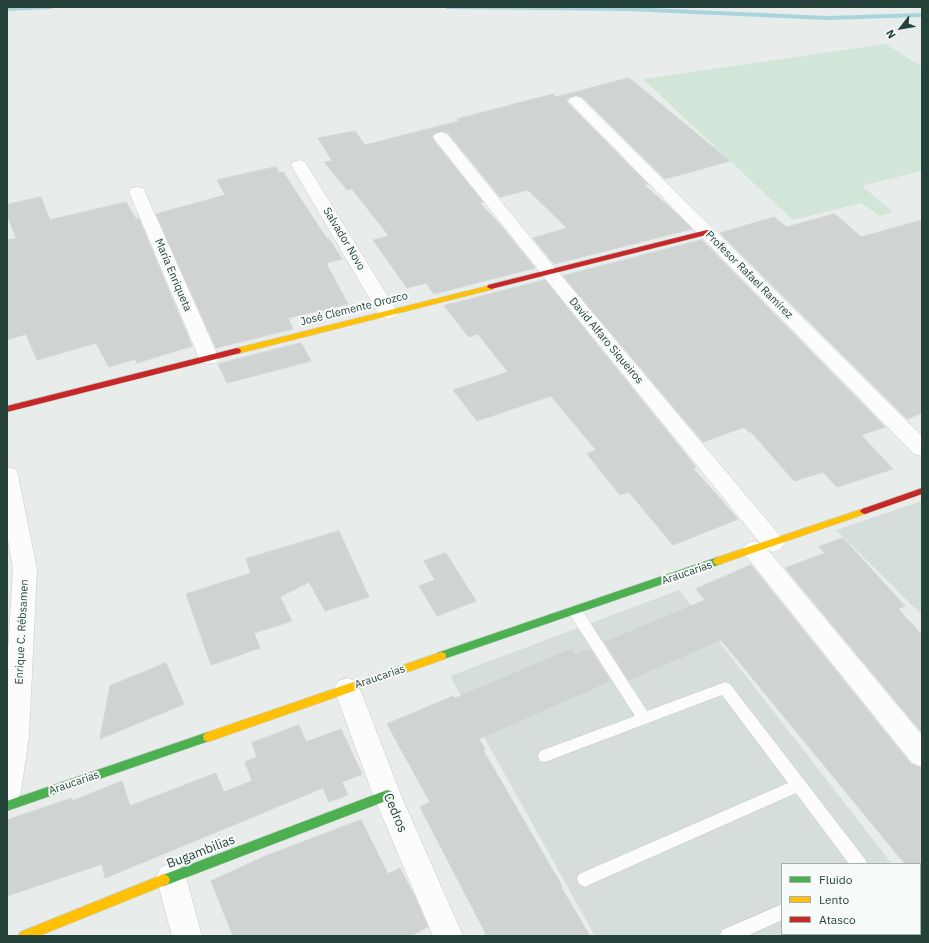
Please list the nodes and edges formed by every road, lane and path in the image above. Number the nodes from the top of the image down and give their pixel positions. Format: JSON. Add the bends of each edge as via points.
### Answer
{"nodes":[{"id":1,"x":576,"y":101,"type":"dead end"},
{"id":2,"x":441,"y":137,"type":"dead end"},
{"id":3,"x":299,"y":165,"type":"dead end"},
{"id":4,"x":137,"y":192,"type":"dead end"},
{"id":5,"x":707,"y":232,"type":"junction"},
{"id":6,"x":549,"y":272,"type":"junction"},
{"id":7,"x":388,"y":313,"type":"junction"},
{"id":8,"x":209,"y":358,"type":"junction"},
{"id":9,"x":7,"y":409,"type":"edge"},
{"id":10,"x":922,"y":449,"type":"edge"},
{"id":11,"x":7,"y":475,"type":"edge"},
{"id":12,"x":922,"y":491,"type":"edge"},
{"id":13,"x":764,"y":546,"type":"junction"},
{"id":14,"x":16,"y":572,"type":"edge"},
{"id":15,"x":575,"y":611,"type":"junction"},
{"id":16,"x":347,"y":689,"type":"junction"},
{"id":17,"x":644,"y":718,"type":"junction"},
{"id":18,"x":922,"y":755,"type":"edge"},
{"id":19,"x":545,"y":756,"type":"dead end"},
{"id":20,"x":799,"y":785,"type":"junction"},
{"id":21,"x":7,"y":791,"type":"edge"},
{"id":22,"x":387,"y":795,"type":"junction"},
{"id":23,"x":7,"y":806,"type":"edge"},
{"id":24,"x":858,"y":863,"type":"edge"},
{"id":25,"x":171,"y":877,"type":"junction"},
{"id":26,"x":585,"y":879,"type":"dead end"},
{"id":27,"x":781,"y":912,"type":"edge"},
{"id":28,"x":24,"y":936,"type":"edge"},
{"id":29,"x":187,"y":936,"type":"edge"},
{"id":30,"x":448,"y":936,"type":"edge"},
{"id":31,"x":728,"y":936,"type":"edge"}],
"edges":[{"from":1,"to":5,"type":"street","name":"Profesor Rafael Ramírez"},
{"from":2,"to":6,"type":"street","name":"David Alfaro Siqueiros"},
{"from":3,"to":7,"type":"street","name":"Salvador Novo"},
{"from":4,"to":8,"type":"street","name":"María Enriqueta"},
{"from":5,"to":6,"type":"street","name":"José Clemente Orozco"},
{"from":5,"to":10,"type":"street","name":"Profesor Rafael Ramírez"},
{"from":6,"to":7,"type":"street","name":"José Clemente Orozco"},
{"from":6,"to":13,"type":"street","name":"David Alfaro Siqueiros"},
{"from":7,"to":8,"type":"street","name":"José Clemente Orozco"},
{"from":8,"to":9,"type":"street","name":"José Clemente Orozco"},
{"from":11,"to":14,"type":"street","name":"Enrique C. Rébsamen"},
{"from":12,"to":13,"type":"street","name":"Araucarias"},
{"from":13,"to":15,"type":"street","name":"Araucarias"},
{"from":13,"to":18,"type":"street"},
{"from":14,"to":21,"type":"street","name":"Enrique C. Rébsamen","via":[[16,736]]},
{"from":15,"to":16,"type":"street","name":"Araucarias"},
{"from":15,"to":17,"type":"lane"},
{"from":16,"to":22,"type":"street","name":"Cedros"},
{"from":16,"to":23,"type":"street","name":"Araucarias"},
{"from":17,"to":19,"type":"lane"},
{"from":17,"to":20,"type":"lane","via":[[725,688]]},
{"from":20,"to":24,"type":"lane"},
{"from":20,"to":26,"type":"lane"},
{"from":22,"to":25,"type":"street","name":"Bugambilias"},
{"from":22,"to":30,"type":"street","name":"Cedros"},
{"from":25,"to":28,"type":"street","name":"Bugambilias"},
{"from":25,"to":29,"type":"street"},
{"from":27,"to":31,"type":"lane"}]}
